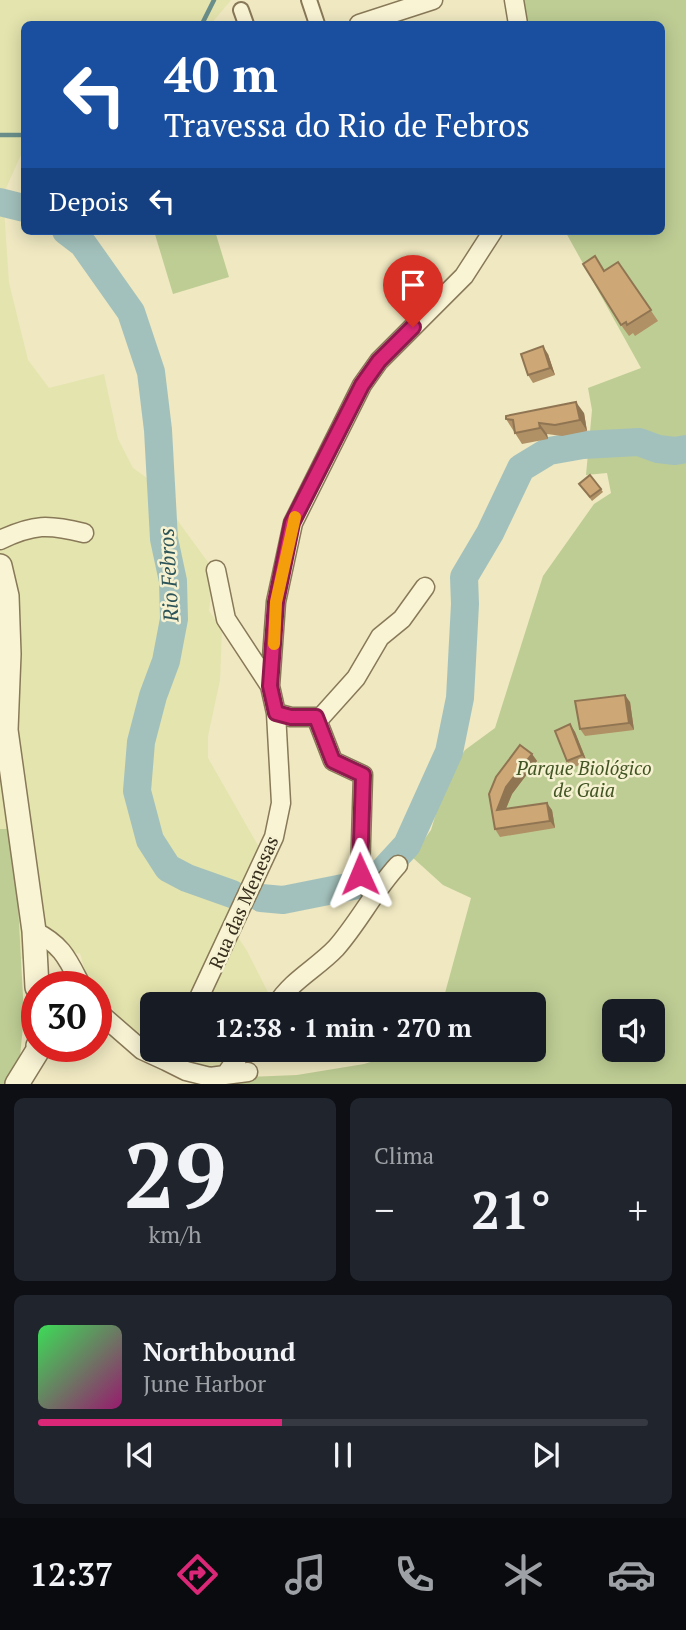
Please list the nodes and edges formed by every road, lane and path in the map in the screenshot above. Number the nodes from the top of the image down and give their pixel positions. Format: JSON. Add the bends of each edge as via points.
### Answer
{"nodes":[{"id":1,"x":309,"y":0,"type":"edge"},
{"id":2,"x":433,"y":0,"type":"edge"},
{"id":3,"x":514,"y":0,"type":"edge"},
{"id":4,"x":388,"y":13,"type":"edge"},
{"id":5,"x":316,"y":21,"type":"edge"},
{"id":6,"x":367,"y":21,"type":"edge"},
{"id":7,"x":518,"y":21,"type":"edge"},
{"id":8,"x":491,"y":235,"type":"edge"},
{"id":9,"x":83,"y":533,"type":"dead end"},
{"id":10,"x":0,"y":540,"type":"edge"},
{"id":11,"x":0,"y":566,"type":"edge"},
{"id":12,"x":216,"y":570,"type":"dead end"},
{"id":13,"x":425,"y":587,"type":"dead end"},
{"id":14,"x":270,"y":686,"type":"junction"},
{"id":15,"x":276,"y":713,"type":"junction"},
{"id":16,"x":316,"y":717,"type":"junction"},
{"id":17,"x":398,"y":865,"type":"dead end"},
{"id":18,"x":368,"y":885,"type":"junction"},
{"id":19,"x":34,"y":931,"type":"junction"},
{"id":20,"x":36,"y":971,"type":"edge"},
{"id":21,"x":73,"y":971,"type":"edge"},
{"id":22,"x":202,"y":992,"type":"edge"},
{"id":23,"x":286,"y":992,"type":"edge"},
{"id":24,"x":112,"y":1024,"type":"edge"},
{"id":25,"x":140,"y":1048,"type":"edge"},
{"id":26,"x":31,"y":1062,"type":"edge"},
{"id":27,"x":176,"y":1062,"type":"edge"},
{"id":28,"x":234,"y":1062,"type":"edge"},
{"id":29,"x":248,"y":1072,"type":"dead end"},
{"id":30,"x":226,"y":1074,"type":"junction"},
{"id":31,"x":17,"y":1084,"type":"edge"}],
"edges":[{"from":1,"to":5,"type":"street"},
{"from":2,"to":4,"type":"street"},
{"from":3,"to":7,"type":"street"},
{"from":4,"to":6,"type":"street"},
{"from":8,"to":14,"type":"street","via":[[464,276],[373,369],[292,523],[276,602]]},
{"from":9,"to":10,"type":"street","via":[[53,525],[21,530]]},
{"from":11,"to":19,"type":"street","via":[[7,596],[6,730]]},
{"from":12,"to":14,"type":"street","via":[[226,619]]},
{"from":13,"to":16,"type":"street","via":[[402,619],[380,637],[356,678]]},
{"from":14,"to":15,"type":"street","name":"Rua das Menesas"},
{"from":15,"to":16,"type":"street"},
{"from":15,"to":22,"type":"street","name":"Rua das Menesas","via":[[281,803],[274,836]]},
{"from":16,"to":18,"type":"street","via":[[333,761],[363,775]]},
{"from":17,"to":18,"type":"street"},
{"from":18,"to":23,"type":"street","via":[[360,919],[334,950]]},
{"from":19,"to":20,"type":"street"},
{"from":19,"to":21,"type":"street","via":[[53,940]]},
{"from":24,"to":25,"type":"street"},
{"from":26,"to":31,"type":"street"},
{"from":27,"to":30,"type":"street","via":[[186,1071],[210,1077]]},
{"from":28,"to":30,"type":"street"},
{"from":29,"to":30,"type":"street"}]}
